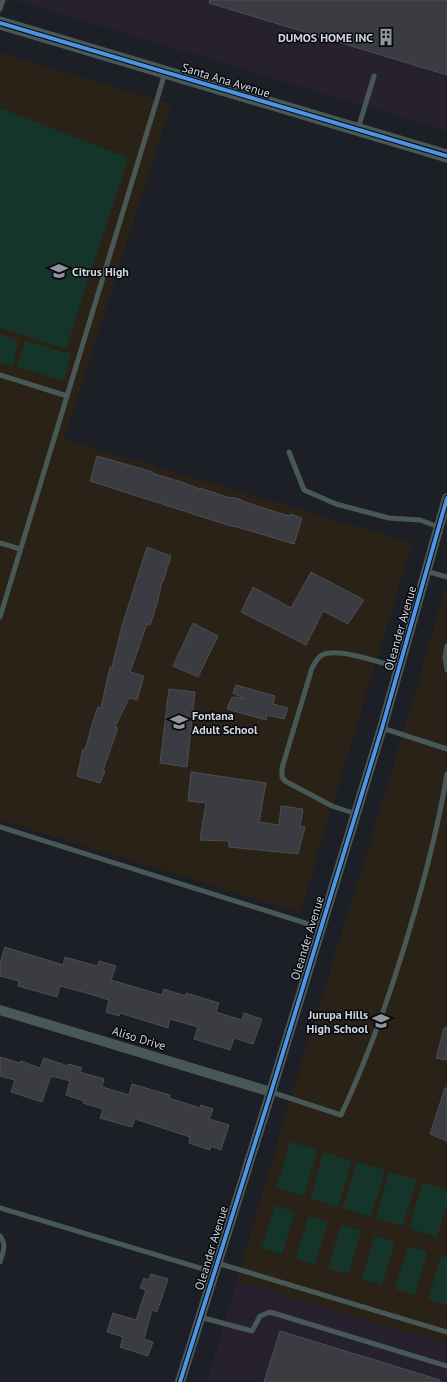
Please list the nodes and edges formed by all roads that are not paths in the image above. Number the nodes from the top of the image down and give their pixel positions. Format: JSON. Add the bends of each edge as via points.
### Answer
{"nodes":[{"id":1,"x":3,"y":0,"type":"edge"},
{"id":2,"x":0,"y":9,"type":"edge"},
{"id":3,"x":0,"y":23,"type":"edge"},
{"id":4,"x":165,"y":72,"type":"junction"},
{"id":5,"x":374,"y":76,"type":"dead end"},
{"id":6,"x":358,"y":130,"type":"junction"},
{"id":7,"x":447,"y":156,"type":"edge"},
{"id":8,"x":0,"y":375,"type":"edge"},
{"id":9,"x":67,"y":396,"type":"junction"},
{"id":10,"x":289,"y":452,"type":"dead end"},
{"id":11,"x":447,"y":498,"type":"edge"},
{"id":12,"x":438,"y":527,"type":"junction"},
{"id":13,"x":0,"y":543,"type":"edge"},
{"id":14,"x":20,"y":549,"type":"junction"},
{"id":15,"x":426,"y":571,"type":"junction"},
{"id":16,"x":447,"y":577,"type":"edge"},
{"id":17,"x":0,"y":617,"type":"edge"},
{"id":18,"x":447,"y":646,"type":"edge"},
{"id":19,"x":399,"y":668,"type":"junction"},
{"id":20,"x":447,"y":670,"type":"edge"},
{"id":21,"x":382,"y":728,"type":"junction"},
{"id":22,"x":447,"y":749,"type":"edge"},
{"id":23,"x":447,"y":774,"type":"edge"},
{"id":24,"x":356,"y":814,"type":"junction"},
{"id":25,"x":0,"y":827,"type":"edge"},
{"id":26,"x":321,"y":928,"type":"junction"},
{"id":27,"x":0,"y":1010,"type":"edge"},
{"id":28,"x":270,"y":1092,"type":"junction"},
{"id":29,"x":0,"y":1208,"type":"edge"},
{"id":30,"x":0,"y":1236,"type":"edge"},
{"id":31,"x":0,"y":1262,"type":"edge"},
{"id":32,"x":215,"y":1267,"type":"junction"},
{"id":33,"x":200,"y":1317,"type":"junction"},
{"id":34,"x":447,"y":1332,"type":"edge"},
{"id":35,"x":447,"y":1366,"type":"edge"},
{"id":36,"x":180,"y":1382,"type":"edge"}],
"edges":[{"from":1,"to":2,"type":"lane"},
{"from":3,"to":4,"type":"street","name":"Santa Ana Avenue"},
{"from":4,"to":6,"type":"street","name":"Santa Ana Avenue"},
{"from":4,"to":9,"type":"lane"},
{"from":5,"to":6,"type":"lane"},
{"from":6,"to":7,"type":"street","name":"Santa Ana Avenue"},
{"from":8,"to":9,"type":"lane"},
{"from":9,"to":14,"type":"lane"},
{"from":10,"to":12,"type":"lane","via":[[304,490],[336,504],[389,518],[420,520]]},
{"from":11,"to":12,"type":"street","name":"Oleander Avenue"},
{"from":12,"to":15,"type":"street","name":"Oleander Avenue"},
{"from":13,"to":14,"type":"lane"},
{"from":14,"to":17,"type":"lane"},
{"from":15,"to":16,"type":"lane"},
{"from":15,"to":19,"type":"street","name":"Oleander Avenue"},
{"from":18,"to":20,"type":"lane"},
{"from":19,"to":21,"type":"street","name":"Oleander Avenue"},
{"from":19,"to":24,"type":"lane","via":[[364,657],[342,654],[328,653],[317,660],[312,668],[284,761],[282,776],[286,781],[332,806]]},
{"from":21,"to":22,"type":"lane"},
{"from":21,"to":24,"type":"street","name":"Oleander Avenue"},
{"from":23,"to":28,"type":"lane","via":[[411,926],[377,1028],[341,1115]]},
{"from":24,"to":26,"type":"street","name":"Oleander Avenue"},
{"from":25,"to":26,"type":"lane"},
{"from":26,"to":28,"type":"street","name":"Oleander Avenue"},
{"from":27,"to":28,"type":"street","name":"Aliso Drive"},
{"from":28,"to":32,"type":"street","name":"Oleander Avenue"},
{"from":29,"to":32,"type":"lane"},
{"from":30,"to":31,"type":"lane","via":[[4,1242],[4,1250]]},
{"from":32,"to":33,"type":"street","name":"Oleander Avenue"},
{"from":32,"to":34,"type":"lane"},
{"from":33,"to":35,"type":"lane","via":[[252,1331],[260,1316],[270,1312]]},
{"from":33,"to":36,"type":"street","name":"Oleander Avenue"}]}
